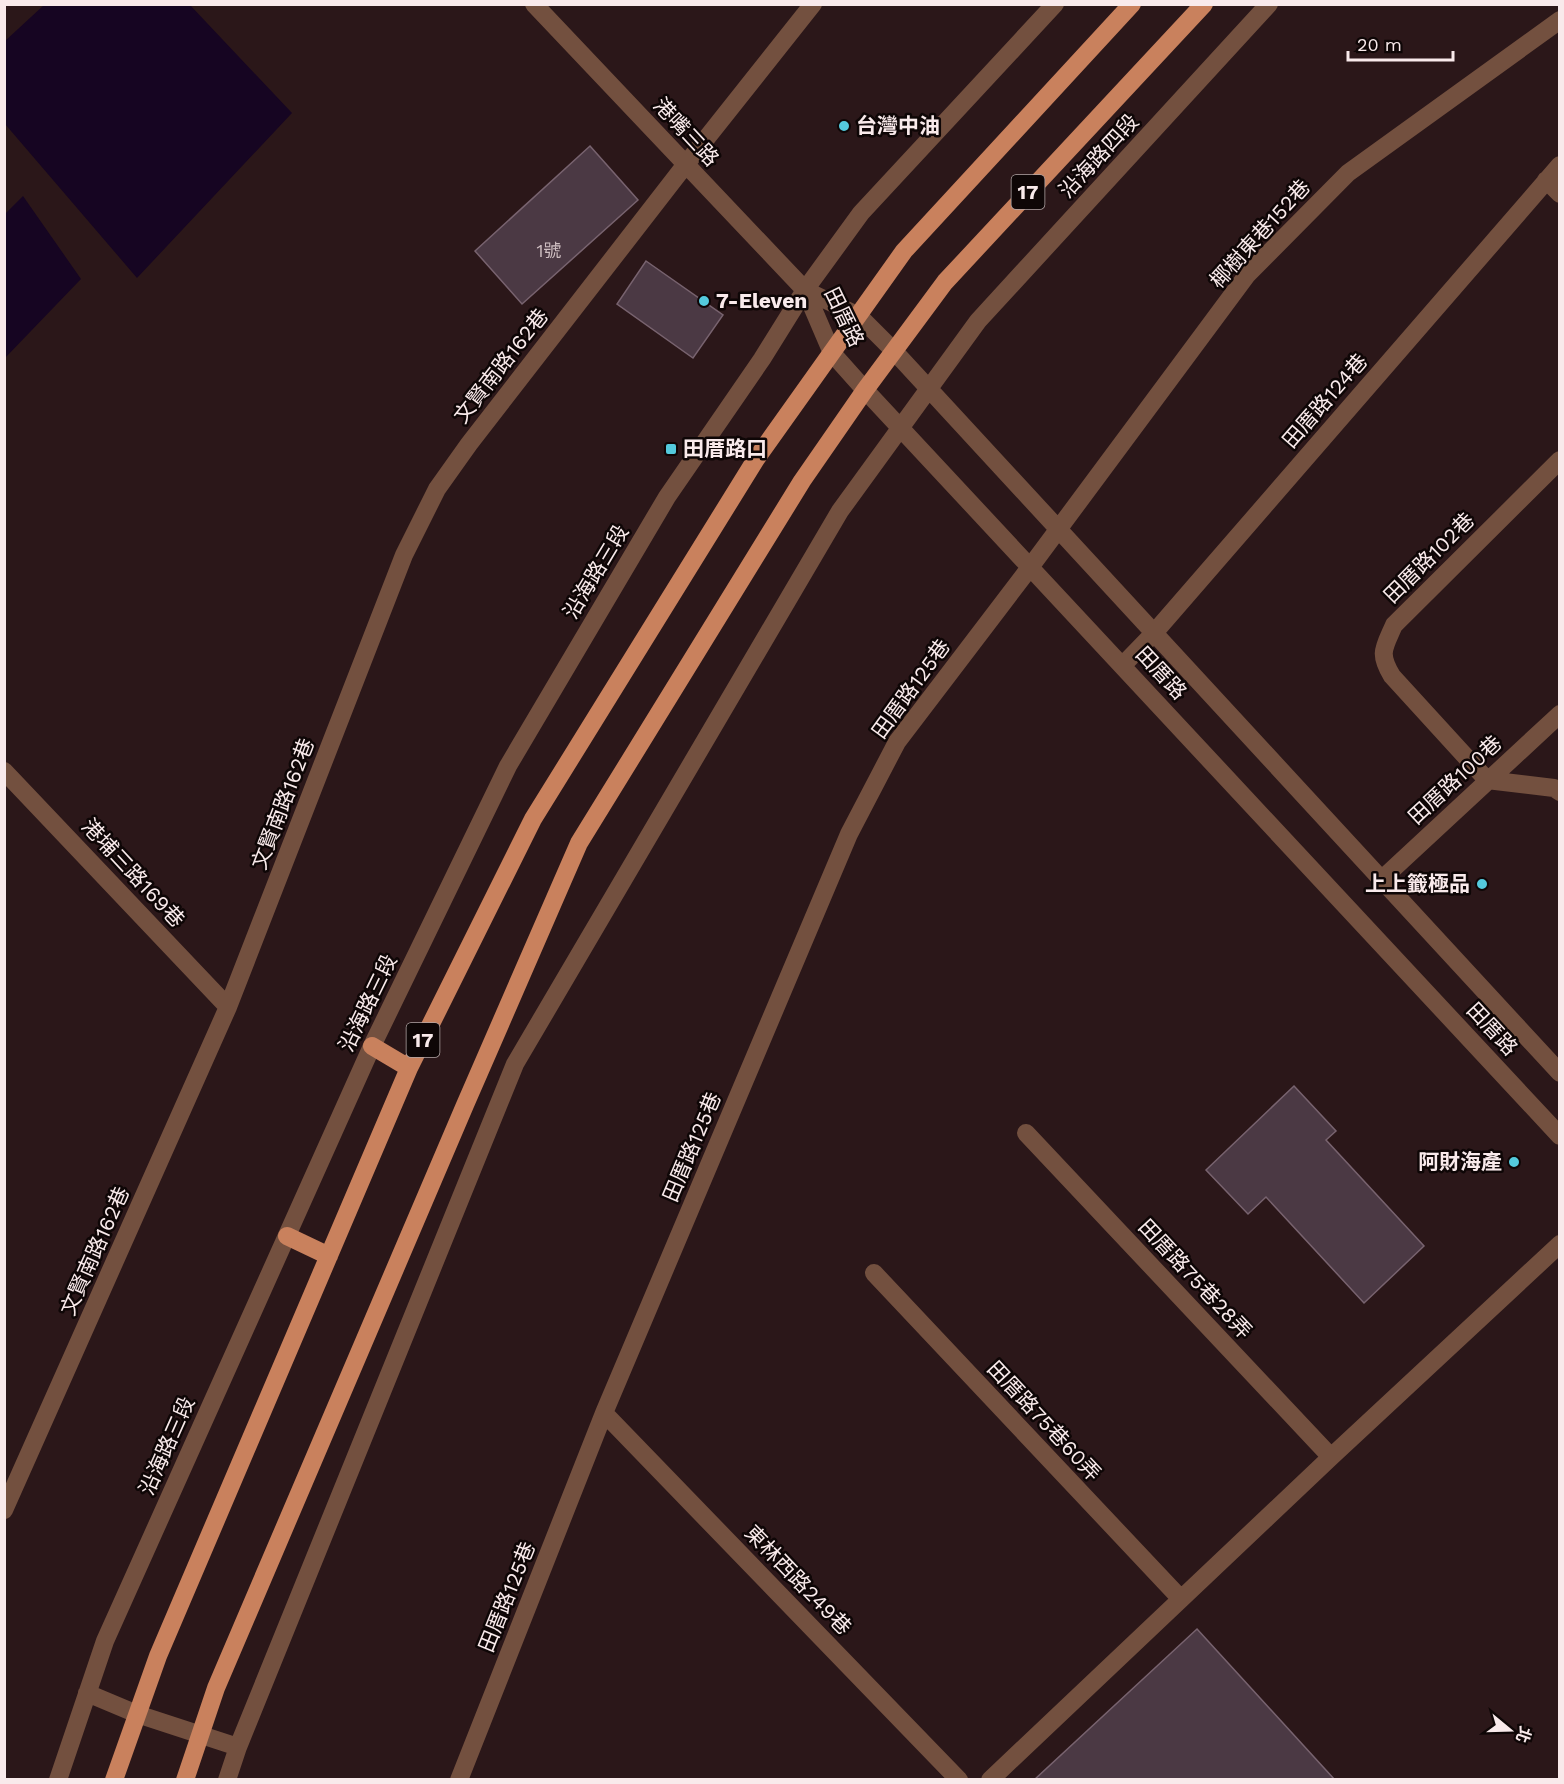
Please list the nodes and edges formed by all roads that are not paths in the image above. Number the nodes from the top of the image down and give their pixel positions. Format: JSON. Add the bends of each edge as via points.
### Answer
{"nodes":[{"id":1,"x":534,"y":4,"type":"edge"},
{"id":2,"x":1055,"y":4,"type":"edge"},
{"id":3,"x":1132,"y":4,"type":"edge"},
{"id":4,"x":1204,"y":4,"type":"edge"},
{"id":5,"x":1269,"y":4,"type":"edge"},
{"id":6,"x":810,"y":6,"type":"edge"},
{"id":7,"x":1560,"y":20,"type":"edge"},
{"id":8,"x":686,"y":164,"type":"junction"},
{"id":9,"x":1560,"y":165,"type":"edge"},
{"id":10,"x":1546,"y":180,"type":"junction"},
{"id":11,"x":1560,"y":194,"type":"edge"},
{"id":12,"x":805,"y":290,"type":"junction"},
{"id":13,"x":859,"y":316,"type":"junction"},
{"id":14,"x":894,"y":351,"type":"junction"},
{"id":15,"x":832,"y":353,"type":"junction"},
{"id":16,"x":928,"y":388,"type":"junction"},
{"id":17,"x":865,"y":390,"type":"junction"},
{"id":18,"x":901,"y":428,"type":"junction"},
{"id":19,"x":1560,"y":460,"type":"edge"},
{"id":20,"x":1058,"y":529,"type":"junction"},
{"id":21,"x":1030,"y":566,"type":"junction"},
{"id":22,"x":1154,"y":633,"type":"junction"},
{"id":23,"x":1123,"y":665,"type":"junction"},
{"id":24,"x":1560,"y":714,"type":"edge"},
{"id":25,"x":4,"y":771,"type":"edge"},
{"id":26,"x":1487,"y":780,"type":"junction"},
{"id":27,"x":1560,"y":792,"type":"edge"},
{"id":28,"x":1381,"y":880,"type":"junction"},
{"id":29,"x":228,"y":1007,"type":"junction"},
{"id":30,"x":372,"y":1046,"type":"junction"},
{"id":31,"x":409,"y":1068,"type":"junction"},
{"id":32,"x":1560,"y":1072,"type":"edge"},
{"id":33,"x":1026,"y":1133,"type":"dead end"},
{"id":34,"x":1560,"y":1136,"type":"edge"},
{"id":35,"x":287,"y":1236,"type":"junction"},
{"id":36,"x":1560,"y":1244,"type":"edge"},
{"id":37,"x":329,"y":1256,"type":"junction"},
{"id":38,"x":874,"y":1273,"type":"dead end"},
{"id":39,"x":604,"y":1413,"type":"junction"},
{"id":40,"x":1331,"y":1457,"type":"junction"},
{"id":41,"x":4,"y":1510,"type":"edge"},
{"id":42,"x":1181,"y":1599,"type":"junction"},
{"id":43,"x":87,"y":1693,"type":"junction"},
{"id":44,"x":137,"y":1714,"type":"junction"},
{"id":45,"x":201,"y":1734,"type":"junction"},
{"id":46,"x":238,"y":1747,"type":"junction"},
{"id":47,"x":58,"y":1779,"type":"edge"},
{"id":48,"x":114,"y":1779,"type":"edge"},
{"id":49,"x":185,"y":1779,"type":"edge"},
{"id":50,"x":227,"y":1779,"type":"edge"},
{"id":51,"x":459,"y":1779,"type":"edge"},
{"id":52,"x":959,"y":1779,"type":"edge"},
{"id":53,"x":990,"y":1779,"type":"edge"}],
"edges":[{"from":1,"to":8,"type":"street","name":"港嘴三路"},
{"from":2,"to":12,"type":"street","via":[[861,213]]},
{"from":3,"to":13,"type":"main road","number":"17","via":[[904,251]]},
{"from":4,"to":14,"type":"main road","name":"沿海路四段","number":"17","via":[[945,282]]},
{"from":5,"to":16,"type":"street","name":"沿海路四段","via":[[978,321]]},
{"from":6,"to":8,"type":"street","name":"文賢南路162巷"},
{"from":7,"to":20,"type":"street","name":"椰樹東巷152巷","via":[[1348,173],[1290,230],[1247,275]]},
{"from":8,"to":12,"type":"street","name":"港嘴三路"},
{"from":8,"to":29,"type":"street","name":"文賢南路162巷","via":[[437,489],[404,555]]},
{"from":9,"to":10,"type":"street","name":"田厝路124巷"},
{"from":10,"to":11,"type":"street"},
{"from":10,"to":22,"type":"street","name":"田厝路124巷"},
{"from":12,"to":13,"type":"street","name":"田厝路"},
{"from":12,"to":15,"type":"street","name":"田厝路"},
{"from":12,"to":30,"type":"street","name":"沿海路三段","via":[[668,497],[508,766]]},
{"from":13,"to":14,"type":"street","name":"田厝路"},
{"from":13,"to":15,"type":"main road","number":"17"},
{"from":14,"to":16,"type":"street","name":"田厝路"},
{"from":14,"to":17,"type":"main road","name":"沿海路四段","number":"17"},
{"from":15,"to":17,"type":"street","name":"田厝路"},
{"from":15,"to":31,"type":"main road","number":"17","via":[[756,459],[533,819]]},
{"from":16,"to":18,"type":"street","name":"沿海路四段"},
{"from":16,"to":20,"type":"street","name":"田厝路"},
{"from":17,"to":18,"type":"street","name":"田厝路"},
{"from":17,"to":45,"type":"main road","number":"17","via":[[802,482],[579,843],[216,1688]]},
{"from":18,"to":21,"type":"street","name":"田厝路"},
{"from":18,"to":46,"type":"street","via":[[840,511],[515,1064]]},
{"from":19,"to":26,"type":"street","name":"田厝路102巷","via":[[1394,625],[1385,646],[1383,661],[1392,676]]},
{"from":20,"to":21,"type":"street","name":"椰樹東巷152巷"},
{"from":20,"to":22,"type":"street","name":"田厝路"},
{"from":21,"to":23,"type":"street","name":"田厝路"},
{"from":21,"to":39,"type":"street","name":"田厝路125巷","via":[[897,742],[849,834]]},
{"from":22,"to":23,"type":"street","name":"田厝路124巷"},
{"from":22,"to":28,"type":"street","name":"田厝路"},
{"from":23,"to":34,"type":"street","name":"田厝路"},
{"from":24,"to":26,"type":"street","name":"田厝路100巷"},
{"from":25,"to":29,"type":"street","name":"港埔三路169巷"},
{"from":26,"to":27,"type":"street"},
{"from":26,"to":28,"type":"street","name":"田厝路100巷"},
{"from":28,"to":32,"type":"street","name":"田厝路"},
{"from":29,"to":41,"type":"street","name":"文賢南路162巷"},
{"from":30,"to":31,"type":"main road"},
{"from":30,"to":35,"type":"street","name":"沿海路三段"},
{"from":31,"to":37,"type":"main road","number":"17"},
{"from":33,"to":40,"type":"street","name":"田厝路75巷28弄"},
{"from":35,"to":37,"type":"main road"},
{"from":35,"to":43,"type":"street","name":"沿海路三段","via":[[105,1641]]},
{"from":36,"to":40,"type":"street"},
{"from":37,"to":44,"type":"main road","number":"17","via":[[158,1656]]},
{"from":38,"to":42,"type":"street","name":"田厝路75巷60弄"},
{"from":39,"to":51,"type":"street","name":"田厝路125巷"},
{"from":39,"to":52,"type":"street","name":"東林西路249巷"},
{"from":40,"to":42,"type":"street"},
{"from":42,"to":53,"type":"street"},
{"from":43,"to":44,"type":"street"},
{"from":43,"to":47,"type":"street","name":"沿海路三段"},
{"from":44,"to":45,"type":"street"},
{"from":44,"to":48,"type":"main road","number":"17"},
{"from":45,"to":46,"type":"street"},
{"from":45,"to":49,"type":"main road","number":"17"},
{"from":46,"to":50,"type":"street"}]}
